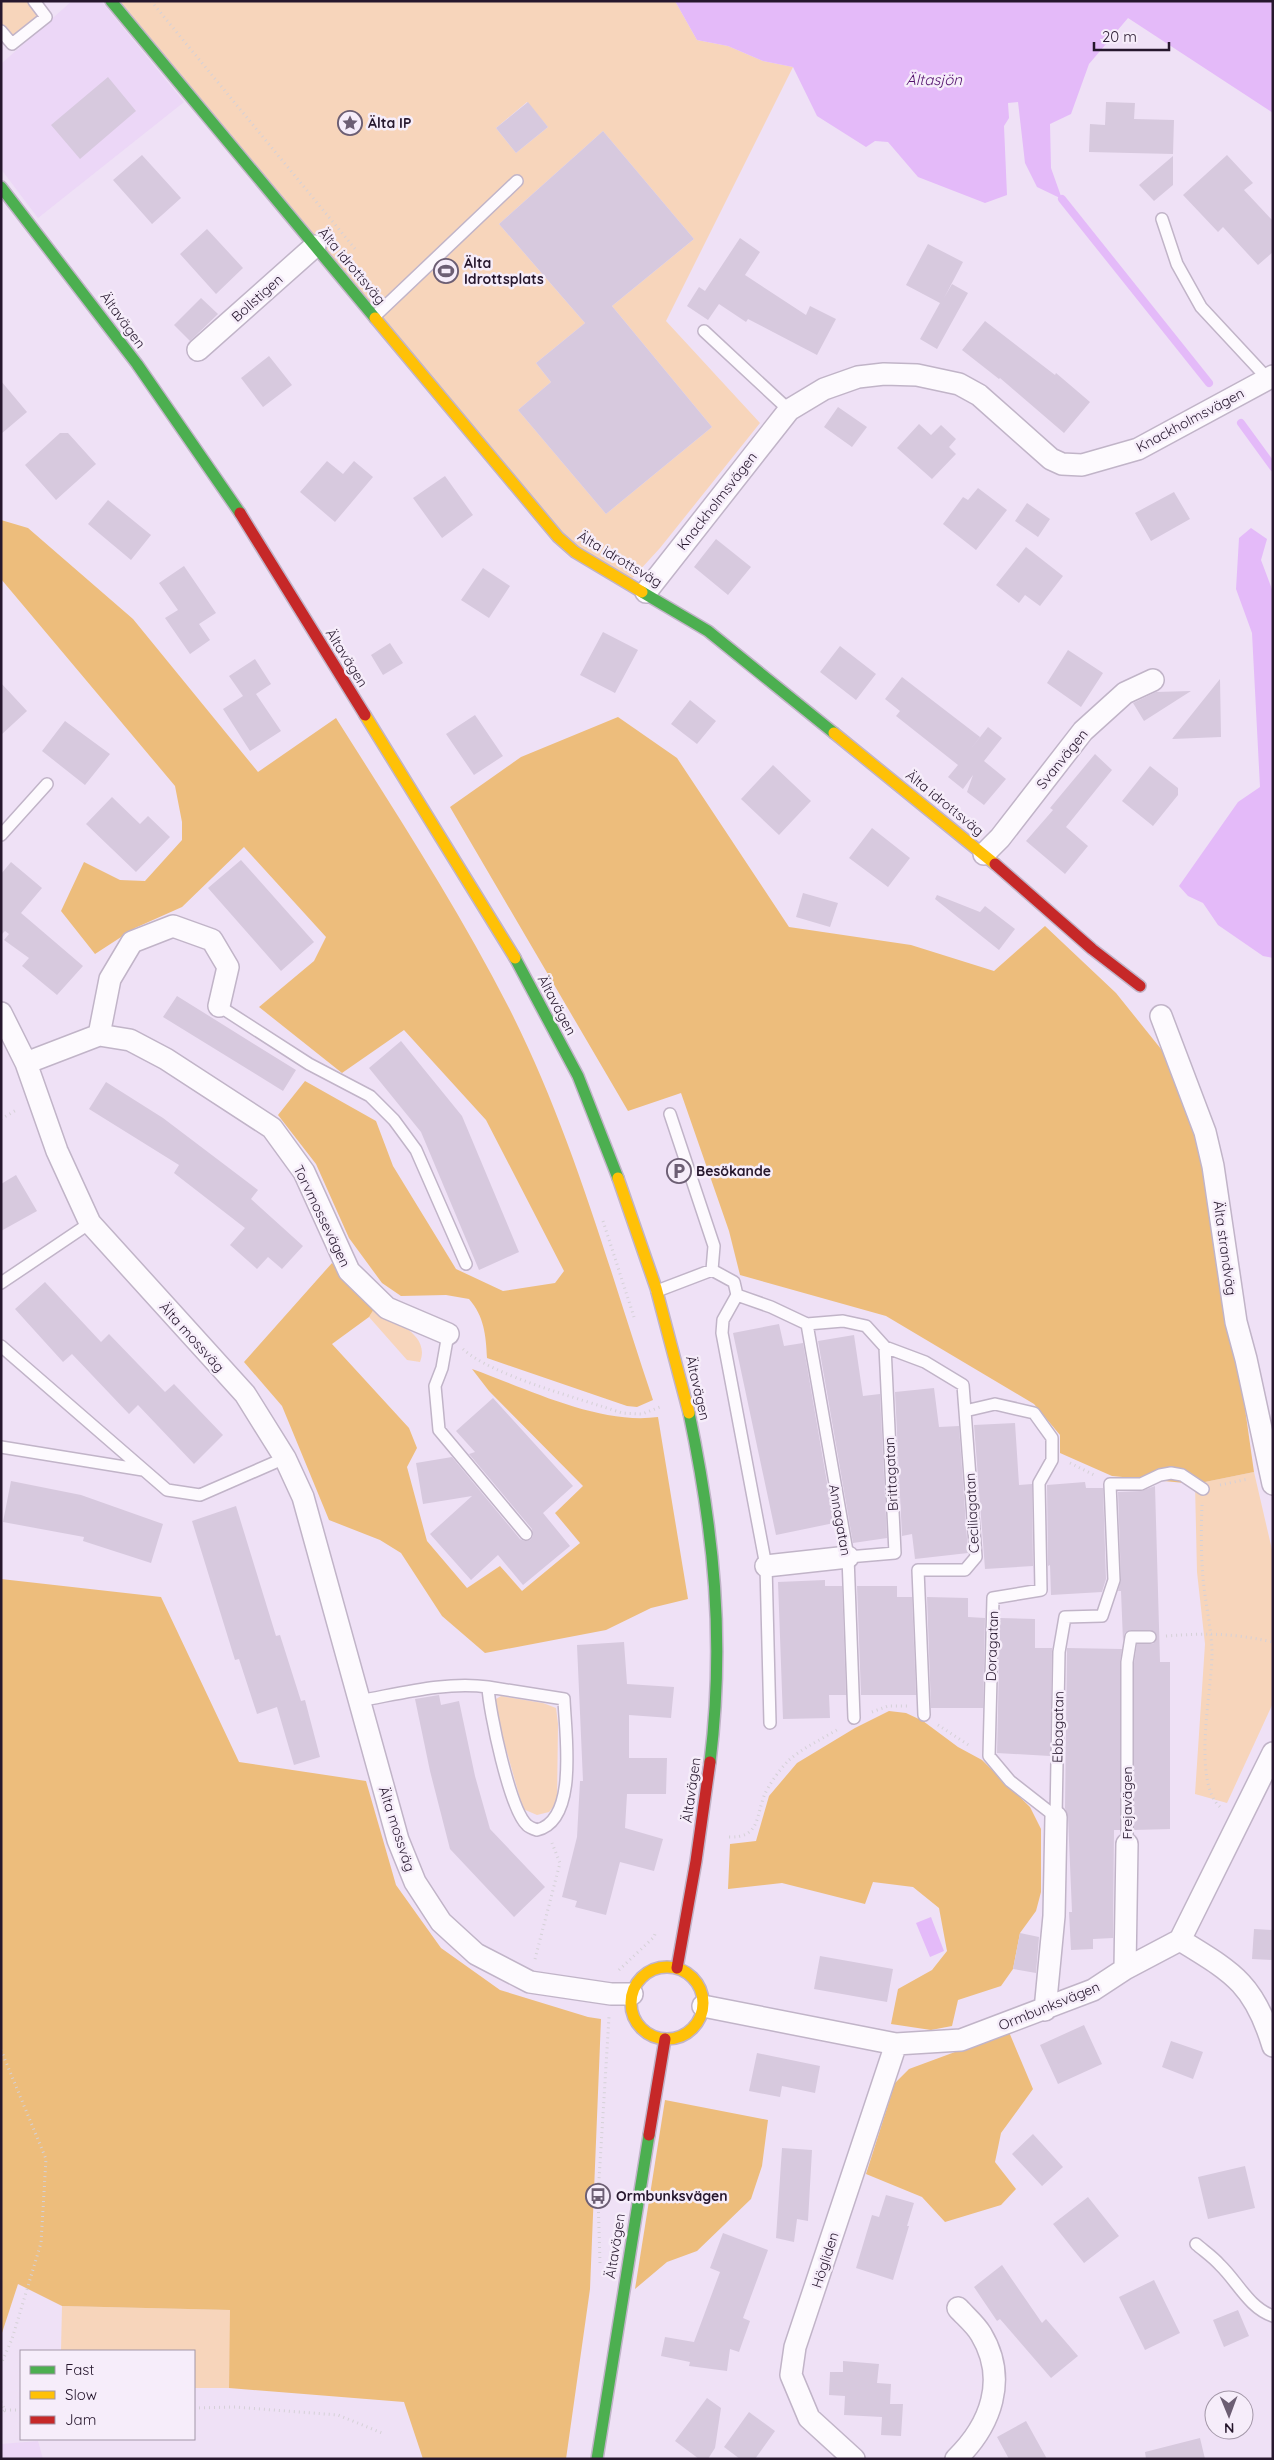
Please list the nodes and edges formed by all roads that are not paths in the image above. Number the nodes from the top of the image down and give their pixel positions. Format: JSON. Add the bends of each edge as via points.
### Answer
{"nodes":[{"id":1,"x":34,"y":1,"type":"edge"},
{"id":2,"x":111,"y":1,"type":"edge"},
{"id":3,"x":1,"y":31,"type":"edge"},
{"id":4,"x":517,"y":181,"type":"dead end"},
{"id":5,"x":1,"y":187,"type":"edge"},
{"id":6,"x":1162,"y":219,"type":"dead end"},
{"id":7,"x":316,"y":246,"type":"junction"},
{"id":8,"x":374,"y":316,"type":"junction"},
{"id":9,"x":704,"y":331,"type":"dead end"},
{"id":10,"x":198,"y":350,"type":"dead end"},
{"id":11,"x":1270,"y":378,"type":"edge"},
{"id":12,"x":788,"y":410,"type":"junction"},
{"id":13,"x":646,"y":592,"type":"junction"},
{"id":14,"x":1153,"y":680,"type":"dead end"},
{"id":15,"x":48,"y":784,"type":"dead end"},
{"id":16,"x":1,"y":835,"type":"edge"},
{"id":17,"x":984,"y":854,"type":"junction"},
{"id":18,"x":1140,"y":986,"type":"dead end"},
{"id":19,"x":218,"y":1006,"type":"joint"},
{"id":20,"x":1,"y":1013,"type":"edge"},
{"id":21,"x":1161,"y":1016,"type":"dead end"},
{"id":22,"x":99,"y":1035,"type":"junction"},
{"id":23,"x":26,"y":1063,"type":"junction"},
{"id":24,"x":670,"y":1114,"type":"dead end"},
{"id":25,"x":90,"y":1223,"type":"junction"},
{"id":26,"x":466,"y":1264,"type":"dead end"},
{"id":27,"x":712,"y":1270,"type":"junction"},
{"id":28,"x":1,"y":1283,"type":"edge"},
{"id":29,"x":657,"y":1291,"type":"junction"},
{"id":30,"x":737,"y":1296,"type":"junction"},
{"id":31,"x":808,"y":1324,"type":"junction"},
{"id":32,"x":448,"y":1334,"type":"joint"},
{"id":33,"x":1,"y":1346,"type":"edge"},
{"id":34,"x":885,"y":1347,"type":"junction"},
{"id":35,"x":965,"y":1411,"type":"junction"},
{"id":36,"x":1,"y":1447,"type":"edge"},
{"id":37,"x":285,"y":1458,"type":"junction"},
{"id":38,"x":143,"y":1470,"type":"junction"},
{"id":39,"x":1272,"y":1480,"type":"edge"},
{"id":40,"x":1203,"y":1489,"type":"road end"},
{"id":41,"x":526,"y":1534,"type":"dead end"},
{"id":42,"x":848,"y":1557,"type":"junction"},
{"id":43,"x":766,"y":1566,"type":"junction"},
{"id":44,"x":1150,"y":1637,"type":"road end"},
{"id":45,"x":488,"y":1687,"type":"junction"},
{"id":46,"x":358,"y":1701,"type":"junction"},
{"id":47,"x":924,"y":1715,"type":"road end"},
{"id":48,"x":854,"y":1718,"type":"road end"},
{"id":49,"x":770,"y":1723,"type":"dead end"},
{"id":50,"x":1273,"y":1753,"type":"edge"},
{"id":51,"x":1056,"y":1817,"type":"junction"},
{"id":52,"x":1127,"y":1844,"type":"joint"},
{"id":53,"x":1180,"y":1940,"type":"junction"},
{"id":54,"x":677,"y":1968,"type":"junction"},
{"id":55,"x":1125,"y":1969,"type":"junction"},
{"id":56,"x":632,"y":1994,"type":"junction"},
{"id":57,"x":703,"y":2006,"type":"junction"},
{"id":58,"x":1045,"y":2010,"type":"junction"},
{"id":59,"x":665,"y":2039,"type":"junction"},
{"id":60,"x":896,"y":2044,"type":"junction"},
{"id":61,"x":1273,"y":2046,"type":"edge"},
{"id":62,"x":1196,"y":2244,"type":"dead end"},
{"id":63,"x":958,"y":2308,"type":"dead end"},
{"id":64,"x":1273,"y":2316,"type":"edge"},
{"id":65,"x":597,"y":2459,"type":"edge"},
{"id":66,"x":854,"y":2459,"type":"edge"},
{"id":67,"x":956,"y":2459,"type":"edge"}],
"edges":[{"from":1,"to":3,"type":"lane","via":[[46,17],[12,44]]},
{"from":2,"to":7,"type":"main road","name":"Älta idrottsväg"},
{"from":4,"to":8,"type":"lane"},
{"from":5,"to":29,"type":"main road","name":"Ältavägen","via":[[101,314],[214,473],[504,937],[559,1038],[607,1144]]},
{"from":6,"to":11,"type":"lane","name":"Knackholmsvägen","via":[[1176,264],[1200,307]]},
{"from":7,"to":8,"type":"main road","name":"Älta idrottsväg"},
{"from":7,"to":10,"type":"street","name":"Bollstigen"},
{"from":8,"to":13,"type":"main road","name":"Älta idrottsväg","via":[[558,537],[575,552]]},
{"from":9,"to":12,"type":"lane"},
{"from":11,"to":12,"type":"street","name":"Knackholmsvägen","via":[[1138,449],[1082,465],[1062,464],[1051,459],[979,395],[959,384],[938,378],[884,374],[858,377],[824,389]]},
{"from":12,"to":13,"type":"street","name":"Knackholmsvägen"},
{"from":13,"to":17,"type":"main road","name":"Älta idrottsväg","via":[[708,631]]},
{"from":14,"to":17,"type":"street","name":"Svanvägen","via":[[1125,693],[1104,709]]},
{"from":15,"to":16,"type":"lane"},
{"from":17,"to":18,"type":"main road","name":"Älta idrottsväg","via":[[1092,949]]},
{"from":19,"to":22,"type":"street","via":[[228,967],[212,940],[173,926],[132,942],[110,979]]},
{"from":19,"to":26,"type":"lane","via":[[309,1064],[370,1096],[394,1120],[416,1150]]},
{"from":20,"to":23,"type":"street","name":"Älta mossväg"},
{"from":21,"to":39,"type":"street","name":"Älta strandväg","via":[[1205,1132],[1236,1322]]},
{"from":22,"to":23,"type":"street"},
{"from":22,"to":32,"type":"street","name":"Torvmossevägen","via":[[130,1040],[166,1058],[272,1128],[304,1172],[348,1270],[387,1308]]},
{"from":23,"to":25,"type":"street","name":"Älta mossväg","via":[[57,1150]]},
{"from":24,"to":27,"type":"lane","via":[[714,1246]]},
{"from":25,"to":28,"type":"lane"},
{"from":25,"to":37,"type":"street","name":"Älta mossväg","via":[[244,1394]]},
{"from":27,"to":29,"type":"lane"},
{"from":27,"to":30,"type":"lane","via":[[734,1282]]},
{"from":29,"to":54,"type":"main road","name":"Ältavägen","via":[[685,1390],[712,1538],[718,1642],[714,1735]]},
{"from":30,"to":31,"type":"lane"},
{"from":30,"to":43,"type":"lane","via":[[724,1320],[722,1333]]},
{"from":31,"to":34,"type":"lane","via":[[843,1321],[866,1326]]},
{"from":31,"to":42,"type":"lane","name":"Annagatan"},
{"from":32,"to":41,"type":"lane","via":[[435,1386],[440,1430]]},
{"from":33,"to":38,"type":"lane"},
{"from":34,"to":35,"type":"lane","via":[[925,1362],[963,1385]]},
{"from":34,"to":42,"type":"lane","name":"Brittagatan","via":[[895,1553]]},
{"from":35,"to":47,"type":"lane","name":"Ceciliagatan","via":[[976,1557],[965,1570],[918,1570]]},
{"from":35,"to":51,"type":"lane","name":"Doragatan","via":[[996,1404],[1034,1413],[1052,1438],[1052,1460],[1039,1483],[1041,1590],[993,1598],[989,1756],[1010,1781]]},
{"from":36,"to":38,"type":"lane"},
{"from":37,"to":38,"type":"lane","via":[[200,1495],[167,1490]]},
{"from":37,"to":46,"type":"street","name":"Älta mossväg","via":[[303,1497]]},
{"from":40,"to":51,"type":"lane","name":"Ebbagatan","via":[[1182,1475],[1171,1473],[1160,1474],[1141,1484],[1110,1484],[1114,1580],[1102,1616],[1064,1617],[1059,1652]]},
{"from":42,"to":43,"type":"street"},
{"from":42,"to":48,"type":"lane","name":"Annagatan"},
{"from":43,"to":49,"type":"lane"},
{"from":44,"to":52,"type":"lane","name":"Frejavägen","via":[[1131,1637],[1127,1662]]},
{"from":45,"to":45,"type":"lane","via":[[564,1699],[566,1787],[558,1815],[546,1828],[537,1830],[525,1824],[510,1790],[489,1707]]},
{"from":45,"to":46,"type":"lane","via":[[427,1689]]},
{"from":46,"to":56,"type":"street","name":"Älta mossväg","via":[[398,1840],[415,1882],[441,1922],[476,1954],[530,1982]]},
{"from":50,"to":53,"type":"street"},
{"from":51,"to":58,"type":"street","name":"Ebbagatan","via":[[1054,1916]]},
{"from":52,"to":55,"type":"street","name":"Frejavägen"},
{"from":53,"to":55,"type":"street","name":"Ormbunksvägen"},
{"from":53,"to":61,"type":"street","via":[[1231,1972],[1250,1992]]},
{"from":54,"to":56,"type":"main road","via":[[659,1968],[644,1975]]},
{"from":54,"to":57,"type":"main road","via":[[686,1972],[698,1985]]},
{"from":55,"to":58,"type":"street","name":"Ormbunksvägen","via":[[1094,1990]]},
{"from":56,"to":59,"type":"main road","via":[[634,2018],[641,2028]]},
{"from":57,"to":59,"type":"main road","via":[[698,2023],[690,2032]]},
{"from":57,"to":60,"type":"street","name":"Ormbunksvägen"},
{"from":58,"to":60,"type":"street","name":"Ormbunksvägen","via":[[961,2040]]},
{"from":59,"to":65,"type":"main road","name":"Ältavägen"},
{"from":60,"to":66,"type":"street","name":"Högliden","via":[[795,2347],[791,2375],[810,2418]]},
{"from":62,"to":64,"type":"lane","via":[[1220,2265],[1254,2304]]},
{"from":63,"to":67,"type":"street","via":[[981,2333],[991,2359],[995,2389],[978,2434]]}]}
